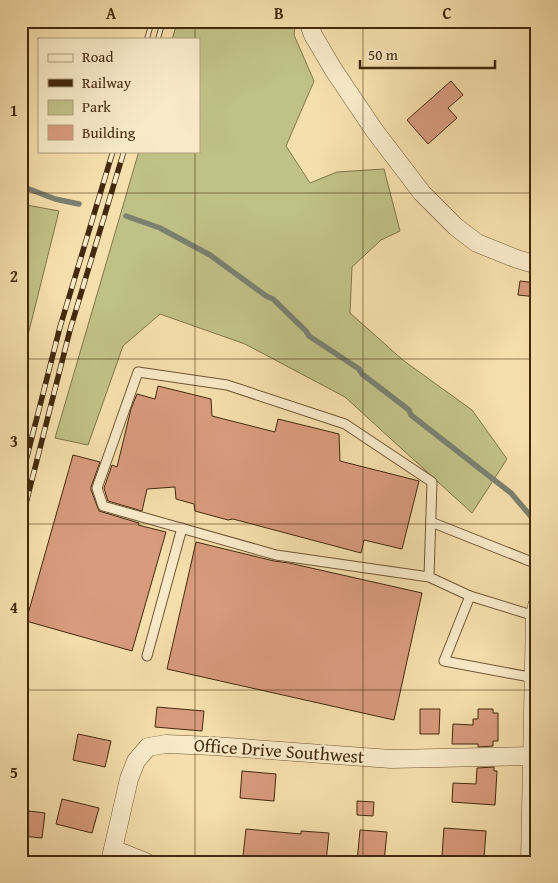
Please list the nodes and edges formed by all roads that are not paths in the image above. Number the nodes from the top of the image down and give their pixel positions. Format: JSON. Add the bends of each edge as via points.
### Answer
{"nodes":[{"id":1,"x":308,"y":21,"type":"edge"},
{"id":2,"x":537,"y":265,"type":"edge"},
{"id":3,"x":431,"y":522,"type":"junction"},
{"id":4,"x":182,"y":528,"type":"junction"},
{"id":5,"x":537,"y":564,"type":"edge"},
{"id":6,"x":428,"y":577,"type":"junction"},
{"id":7,"x":470,"y":596,"type":"junction"},
{"id":8,"x":536,"y":611,"type":"edge"},
{"id":9,"x":147,"y":656,"type":"dead end"},
{"id":10,"x":534,"y":678,"type":"junction"},
{"id":11,"x":533,"y":756,"type":"junction"},
{"id":12,"x":111,"y":855,"type":"edge"},
{"id":13,"x":146,"y":862,"type":"edge"},
{"id":14,"x":530,"y":862,"type":"edge"}],
"edges":[{"from":1,"to":2,"type":"street","via":[[333,69],[422,193],[477,243]]},
{"from":3,"to":4,"type":"lane","via":[[432,482],[345,424],[227,385],[138,372],[97,488],[103,506]]},
{"from":3,"to":5,"type":"lane"},
{"from":3,"to":6,"type":"lane"},
{"from":4,"to":6,"type":"lane","via":[[276,555]]},
{"from":4,"to":9,"type":"lane"},
{"from":6,"to":7,"type":"lane"},
{"from":7,"to":8,"type":"lane"},
{"from":7,"to":10,"type":"lane","via":[[444,661]]},
{"from":8,"to":10,"type":"street"},
{"from":10,"to":11,"type":"street"},
{"from":11,"to":12,"type":"street","name":"Office Drive Southwest","via":[[391,759],[214,746],[166,744],[148,747],[136,761],[129,779]]},
{"from":11,"to":14,"type":"street"},
{"from":12,"to":13,"type":"street"}]}
